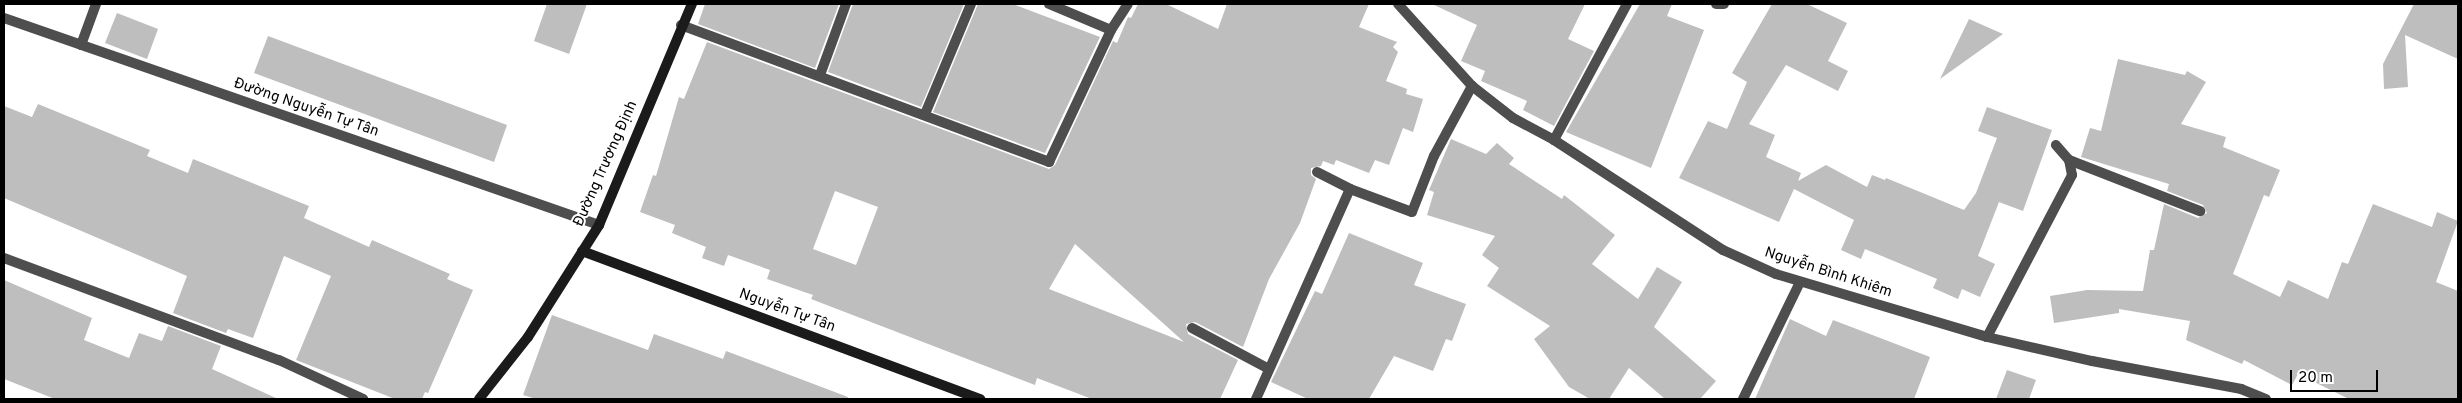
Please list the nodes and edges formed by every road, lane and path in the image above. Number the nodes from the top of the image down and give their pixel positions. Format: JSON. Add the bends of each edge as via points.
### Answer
{"nodes":[{"id":1,"x":96,"y":4,"type":"edge"},
{"id":2,"x":692,"y":4,"type":"edge"},
{"id":3,"x":846,"y":4,"type":"edge"},
{"id":4,"x":971,"y":4,"type":"edge"},
{"id":5,"x":1050,"y":4,"type":"edge"},
{"id":6,"x":1128,"y":4,"type":"edge"},
{"id":7,"x":1398,"y":4,"type":"edge"},
{"id":8,"x":1627,"y":4,"type":"edge"},
{"id":9,"x":1716,"y":4,"type":"edge"},
{"id":10,"x":1724,"y":4,"type":"edge"},
{"id":11,"x":4,"y":18,"type":"edge"},
{"id":12,"x":681,"y":25,"type":"junction"},
{"id":13,"x":1111,"y":30,"type":"junction"},
{"id":14,"x":81,"y":45,"type":"junction"},
{"id":15,"x":820,"y":75,"type":"junction"},
{"id":16,"x":1472,"y":86,"type":"junction"},
{"id":17,"x":925,"y":114,"type":"junction"},
{"id":18,"x":1554,"y":140,"type":"junction"},
{"id":19,"x":2056,"y":145,"type":"dead end"},
{"id":20,"x":2069,"y":160,"type":"junction"},
{"id":21,"x":1317,"y":172,"type":"dead end"},
{"id":22,"x":1350,"y":189,"type":"junction"},
{"id":23,"x":2200,"y":212,"type":"dead end"},
{"id":24,"x":599,"y":224,"type":"junction"},
{"id":25,"x":582,"y":251,"type":"junction"},
{"id":26,"x":4,"y":258,"type":"edge"},
{"id":27,"x":1800,"y":282,"type":"junction"},
{"id":28,"x":1192,"y":328,"type":"dead end"},
{"id":29,"x":1987,"y":337,"type":"junction"},
{"id":30,"x":1269,"y":368,"type":"junction"},
{"id":31,"x":363,"y":399,"type":"edge"},
{"id":32,"x":479,"y":399,"type":"edge"},
{"id":33,"x":980,"y":399,"type":"edge"},
{"id":34,"x":1256,"y":399,"type":"edge"},
{"id":35,"x":1743,"y":399,"type":"edge"},
{"id":36,"x":2266,"y":399,"type":"edge"}],
"edges":[{"from":1,"to":14,"type":"street"},
{"from":2,"to":12,"type":"street","name":"Đường Trương Định"},
{"from":3,"to":15,"type":"street"},
{"from":4,"to":17,"type":"street"},
{"from":5,"to":13,"type":"street"},
{"from":6,"to":13,"type":"street"},
{"from":7,"to":16,"type":"street","name":"Nguyễn Bình Khiêm"},
{"from":8,"to":18,"type":"street"},
{"from":9,"to":10,"type":"street"},
{"from":11,"to":14,"type":"street","name":"Đường Nguyễn Tự Tân"},
{"from":12,"to":15,"type":"street"},
{"from":12,"to":24,"type":"street","name":"Đường Trương Định"},
{"from":13,"to":17,"type":"street","via":[[1049,162]]},
{"from":14,"to":24,"type":"street","name":"Đường Nguyễn Tự Tân"},
{"from":15,"to":17,"type":"street"},
{"from":16,"to":18,"type":"street","name":"Nguyễn Bình Khiêm","via":[[1513,118]]},
{"from":16,"to":22,"type":"street","via":[[1434,156],[1412,212]]},
{"from":18,"to":27,"type":"street","name":"Nguyễn Bình Khiêm","via":[[1723,250]]},
{"from":19,"to":20,"type":"street"},
{"from":20,"to":23,"type":"street"},
{"from":20,"to":29,"type":"street","via":[[2072,175],[2058,208]]},
{"from":21,"to":22,"type":"street"},
{"from":22,"to":30,"type":"street"},
{"from":24,"to":25,"type":"street","name":"Đường Trương Định"},
{"from":25,"to":32,"type":"street","name":"Đường Trương Định","via":[[528,337]]},
{"from":25,"to":33,"type":"street","name":"Nguyễn Tự Tân"},
{"from":26,"to":31,"type":"street","via":[[279,360]]},
{"from":27,"to":29,"type":"street","name":"Nguyễn Bình Khiêm"},
{"from":27,"to":35,"type":"street"},
{"from":28,"to":30,"type":"street"},
{"from":29,"to":36,"type":"street","name":"Nguyễn Bình Khiêm","via":[[2241,390]]},
{"from":30,"to":34,"type":"street"}]}
